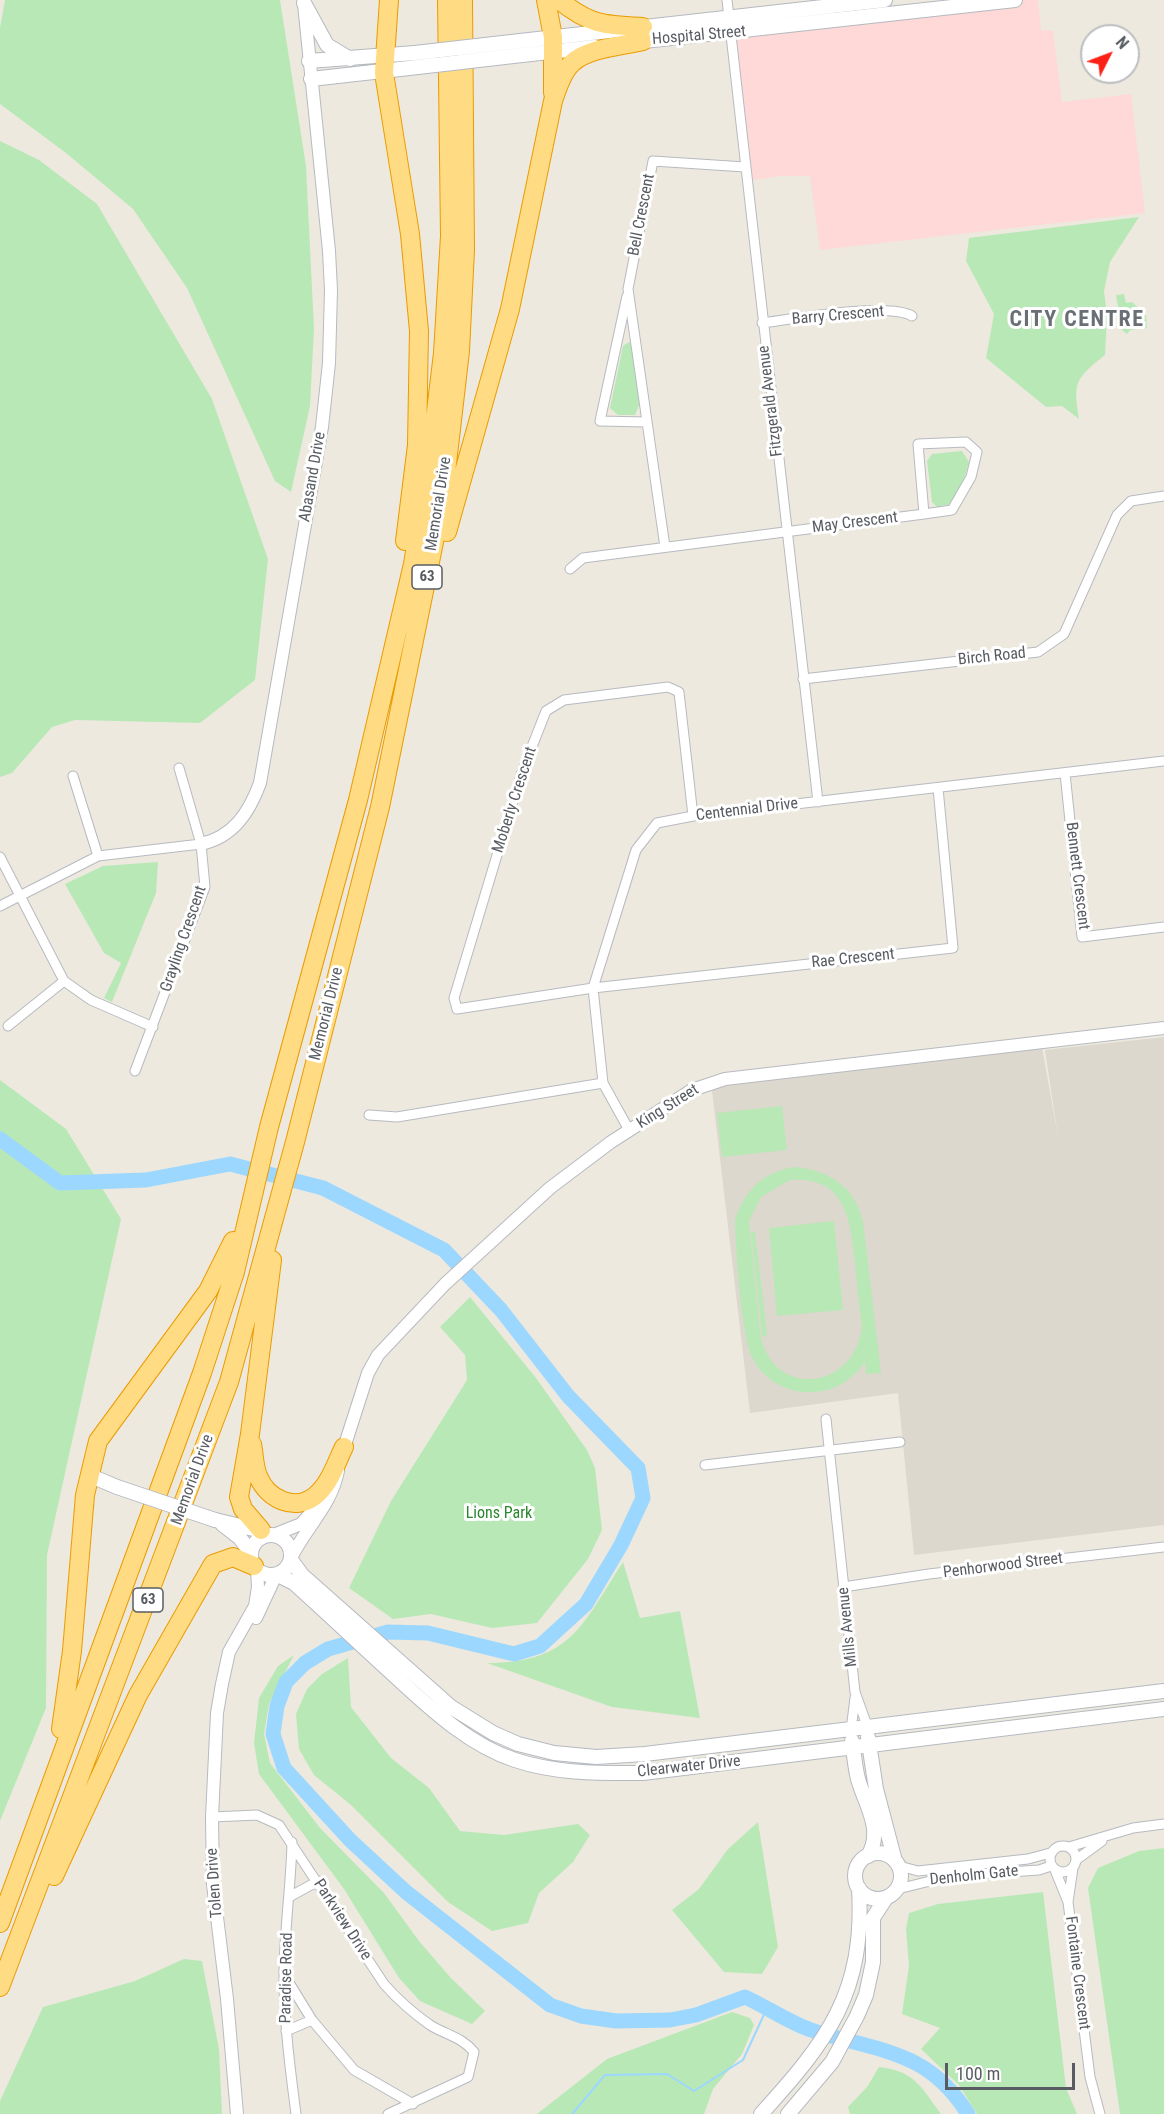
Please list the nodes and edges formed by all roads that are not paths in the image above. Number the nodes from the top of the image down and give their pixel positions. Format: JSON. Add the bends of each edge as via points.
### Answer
{"nodes":[{"id":1,"x":389,"y":0,"type":"edge"},
{"id":2,"x":447,"y":0,"type":"edge"},
{"id":3,"x":463,"y":0,"type":"edge"},
{"id":4,"x":546,"y":0,"type":"edge"},
{"id":5,"x":559,"y":0,"type":"edge"},
{"id":6,"x":727,"y":0,"type":"edge"},
{"id":7,"x":885,"y":0,"type":"edge"},
{"id":8,"x":1015,"y":0,"type":"edge"},
{"id":9,"x":304,"y":2,"type":"edge"},
{"id":10,"x":729,"y":19,"type":"junction"},
{"id":11,"x":643,"y":34,"type":"junction"},
{"id":12,"x":730,"y":34,"type":"junction"},
{"id":13,"x":553,"y":44,"type":"junction"},
{"id":14,"x":350,"y":59,"type":"junction"},
{"id":15,"x":416,"y":60,"type":"junction"},
{"id":16,"x":309,"y":62,"type":"junction"},
{"id":17,"x":384,"y":65,"type":"junction"},
{"id":18,"x":311,"y":79,"type":"junction"},
{"id":19,"x":553,"y":101,"type":"junction"},
{"id":20,"x":745,"y":166,"type":"junction"},
{"id":21,"x":628,"y":289,"type":"junction"},
{"id":22,"x":912,"y":316,"type":"dead end"},
{"id":23,"x":762,"y":323,"type":"junction"},
{"id":24,"x":647,"y":422,"type":"junction"},
{"id":25,"x":1164,"y":496,"type":"edge"},
{"id":26,"x":924,"y":514,"type":"junction"},
{"id":27,"x":786,"y":532,"type":"junction"},
{"id":28,"x":665,"y":547,"type":"junction"},
{"id":29,"x":570,"y":569,"type":"dead end"},
{"id":30,"x":407,"y":672,"type":"junction"},
{"id":31,"x":803,"y":679,"type":"junction"},
{"id":32,"x":381,"y":699,"type":"junction"},
{"id":33,"x":1164,"y":761,"type":"edge"},
{"id":34,"x":178,"y":768,"type":"dead end"},
{"id":35,"x":1065,"y":773,"type":"junction"},
{"id":36,"x":73,"y":776,"type":"dead end"},
{"id":37,"x":938,"y":788,"type":"junction"},
{"id":38,"x":818,"y":802,"type":"junction"},
{"id":39,"x":693,"y":816,"type":"junction"},
{"id":40,"x":201,"y":844,"type":"junction"},
{"id":41,"x":98,"y":856,"type":"junction"},
{"id":42,"x":0,"y":857,"type":"edge"},
{"id":43,"x":20,"y":895,"type":"junction"},
{"id":44,"x":0,"y":906,"type":"edge"},
{"id":45,"x":1164,"y":927,"type":"edge"},
{"id":46,"x":64,"y":981,"type":"junction"},
{"id":47,"x":593,"y":988,"type":"junction"},
{"id":48,"x":8,"y":1026,"type":"dead end"},
{"id":49,"x":153,"y":1027,"type":"junction"},
{"id":50,"x":1164,"y":1028,"type":"edge"},
{"id":51,"x":135,"y":1071,"type":"dead end"},
{"id":52,"x":603,"y":1083,"type":"junction"},
{"id":53,"x":369,"y":1115,"type":"dead end"},
{"id":54,"x":629,"y":1130,"type":"junction"},
{"id":55,"x":250,"y":1203,"type":"junction"},
{"id":56,"x":277,"y":1207,"type":"junction"},
{"id":57,"x":826,"y":1419,"type":"dead end"},
{"id":58,"x":250,"y":1434,"type":"junction"},
{"id":59,"x":900,"y":1442,"type":"dead end"},
{"id":60,"x":344,"y":1447,"type":"junction"},
{"id":61,"x":830,"y":1450,"type":"junction"},
{"id":62,"x":705,"y":1465,"type":"dead end"},
{"id":63,"x":338,"y":1470,"type":"junction"},
{"id":64,"x":91,"y":1476,"type":"junction"},
{"id":65,"x":215,"y":1520,"type":"junction"},
{"id":66,"x":270,"y":1533,"type":"junction"},
{"id":67,"x":1164,"y":1547,"type":"edge"},
{"id":68,"x":292,"y":1558,"type":"junction"},
{"id":69,"x":254,"y":1562,"type":"junction"},
{"id":70,"x":277,"y":1575,"type":"junction"},
{"id":71,"x":298,"y":1579,"type":"junction"},
{"id":72,"x":843,"y":1587,"type":"junction"},
{"id":73,"x":229,"y":1652,"type":"junction"},
{"id":74,"x":1164,"y":1691,"type":"edge"},
{"id":75,"x":855,"y":1692,"type":"junction"},
{"id":76,"x":425,"y":1694,"type":"junction"},
{"id":77,"x":1164,"y":1709,"type":"edge"},
{"id":78,"x":867,"y":1728,"type":"junction"},
{"id":79,"x":851,"y":1730,"type":"junction"},
{"id":80,"x":869,"y":1746,"type":"junction"},
{"id":81,"x":853,"y":1748,"type":"junction"},
{"id":82,"x":53,"y":1773,"type":"junction"},
{"id":83,"x":212,"y":1817,"type":"junction"},
{"id":84,"x":1164,"y":1824,"type":"edge"},
{"id":85,"x":1106,"y":1838,"type":"junction"},
{"id":86,"x":292,"y":1842,"type":"junction"},
{"id":87,"x":1069,"y":1847,"type":"junction"},
{"id":88,"x":1050,"y":1853,"type":"junction"},
{"id":89,"x":868,"y":1856,"type":"junction"},
{"id":90,"x":897,"y":1863,"type":"junction"},
{"id":91,"x":1074,"y":1864,"type":"junction"},
{"id":92,"x":1053,"y":1868,"type":"junction"},
{"id":93,"x":318,"y":1881,"type":"junction"},
{"id":94,"x":859,"y":1888,"type":"junction"},
{"id":95,"x":898,"y":1889,"type":"junction"},
{"id":96,"x":291,"y":1896,"type":"junction"},
{"id":97,"x":886,"y":1898,"type":"junction"},
{"id":98,"x":1068,"y":1902,"type":"junction"},
{"id":99,"x":0,"y":1923,"type":"edge"},
{"id":100,"x":284,"y":1974,"type":"junction"},
{"id":101,"x":0,"y":1987,"type":"edge"},
{"id":102,"x":0,"y":1992,"type":"edge"},
{"id":103,"x":312,"y":2020,"type":"junction"},
{"id":104,"x":286,"y":2031,"type":"junction"},
{"id":105,"x":413,"y":2104,"type":"junction"},
{"id":106,"x":237,"y":2114,"type":"edge"},
{"id":107,"x":296,"y":2114,"type":"edge"},
{"id":108,"x":388,"y":2114,"type":"edge"},
{"id":109,"x":761,"y":2114,"type":"edge"},
{"id":110,"x":788,"y":2114,"type":"edge"},
{"id":111,"x":1100,"y":2114,"type":"edge"}],
"edges":[{"from":1,"to":17,"type":"highway"},
{"from":2,"to":32,"type":"highway","name":"Memorial Drive","number":"63","via":[[450,236],[443,353],[413,564]]},
{"from":3,"to":30,"type":"highway","name":"Memorial Drive","number":"63","via":[[465,250],[460,351],[443,498]]},
{"from":4,"to":13,"type":"highway"},
{"from":5,"to":11,"type":"highway","via":[[581,18]]},
{"from":6,"to":10,"type":"street","name":"Fitzgerald Avenue"},
{"from":7,"to":10,"type":"main road","name":"Hospital Street"},
{"from":8,"to":12,"type":"main road","name":"Hospital Street"},
{"from":9,"to":14,"type":"main road","via":[[327,45]]},
{"from":9,"to":16,"type":"street","name":"Abasand Drive"},
{"from":10,"to":11,"type":"main road","name":"Hospital Street"},
{"from":10,"to":12,"type":"street","name":"Fitzgerald Avenue"},
{"from":11,"to":12,"type":"main road","name":"Hospital Street"},
{"from":11,"to":13,"type":"main road","name":"Hospital Street"},
{"from":11,"to":19,"type":"highway","via":[[571,64]]},
{"from":12,"to":20,"type":"street","name":"Fitzgerald Avenue"},
{"from":13,"to":15,"type":"main road","name":"Hospital Street","bridge":true,"via":[[520,41]]},
{"from":13,"to":15,"type":"main road","name":"Hospital Street","bridge":true,"via":[[522,55]]},
{"from":13,"to":19,"type":"highway"},
{"from":14,"to":16,"type":"main road","name":"Hospital Street"},
{"from":14,"to":17,"type":"main road","name":"Hospital Street"},
{"from":15,"to":17,"type":"main road","name":"Hospital Street"},
{"from":16,"to":18,"type":"street","name":"Abasand Drive"},
{"from":17,"to":18,"type":"main road"},
{"from":17,"to":32,"type":"highway","via":[[410,234],[419,332],[417,445]]},
{"from":18,"to":40,"type":"street","name":"Abasand Drive","via":[[331,290],[322,427],[260,783],[241,821],[217,840]]},
{"from":19,"to":30,"type":"highway","via":[[510,309]]},
{"from":20,"to":21,"type":"street","name":"Bell Crescent","via":[[653,161]]},
{"from":20,"to":23,"type":"street","name":"Fitzgerald Avenue"},
{"from":21,"to":24,"type":"street","name":"Bell Crescent"},
{"from":21,"to":24,"type":"street","name":"Bell Crescent","via":[[600,421]]},
{"from":22,"to":23,"type":"street","name":"Barry Crescent","via":[[882,310]]},
{"from":23,"to":27,"type":"street","name":"Fitzgerald Avenue"},
{"from":24,"to":28,"type":"street","name":"Bell Crescent"},
{"from":25,"to":31,"type":"street","name":"Birch Road","via":[[1131,501],[1117,515],[1064,634],[1038,652]]},
{"from":26,"to":26,"type":"street","name":"May Crescent","via":[[952,510],[971,477],[977,452],[966,442],[918,444]]},
{"from":26,"to":27,"type":"street","name":"May Crescent"},
{"from":27,"to":28,"type":"street"},
{"from":27,"to":31,"type":"street","name":"Fitzgerald Avenue"},
{"from":28,"to":29,"type":"street","via":[[583,558]]},
{"from":30,"to":56,"type":"highway","name":"Memorial Drive","number":"63","via":[[380,807]]},
{"from":31,"to":38,"type":"street","name":"Fitzgerald Avenue"},
{"from":32,"to":55,"type":"highway","name":"Memorial Drive","number":"63","via":[[358,800]]},
{"from":33,"to":35,"type":"street","name":"Centennial Drive"},
{"from":34,"to":40,"type":"street","name":"Grayling Crescent"},
{"from":35,"to":37,"type":"street","name":"Centennial Drive"},
{"from":35,"to":45,"type":"street","name":"Bennett Crescent","via":[[1082,937]]},
{"from":36,"to":41,"type":"street"},
{"from":37,"to":38,"type":"street","name":"Centennial Drive"},
{"from":37,"to":47,"type":"street","name":"Rae Crescent","via":[[953,948]]},
{"from":38,"to":39,"type":"street","name":"Centennial Drive"},
{"from":39,"to":47,"type":"street","name":"Centennial Drive","via":[[657,823],[636,850]]},
{"from":39,"to":47,"type":"street","name":"Moberly Crescent","via":[[679,692],[668,687],[564,700],[546,711],[522,772],[454,998],[457,1010]]},
{"from":40,"to":41,"type":"street"},
{"from":40,"to":49,"type":"street","name":"Grayling Crescent","via":[[205,887]]},
{"from":41,"to":43,"type":"street"},
{"from":42,"to":43,"type":"street"},
{"from":43,"to":44,"type":"street"},
{"from":43,"to":46,"type":"street"},
{"from":46,"to":48,"type":"street"},
{"from":46,"to":49,"type":"street","via":[[91,1000]]},
{"from":47,"to":52,"type":"street","name":"Centennial Drive"},
{"from":49,"to":51,"type":"street","name":"Grayling Crescent"},
{"from":50,"to":54,"type":"street","name":"King Street","via":[[725,1079],[692,1090]]},
{"from":52,"to":53,"type":"street","via":[[396,1117]]},
{"from":52,"to":54,"type":"street","name":"Centennial Drive"},
{"from":54,"to":60,"type":"street","name":"King Street","via":[[566,1176],[475,1254],[378,1355],[368,1372]]},
{"from":55,"to":64,"type":"highway","via":[[208,1292],[98,1441]]},
{"from":55,"to":82,"type":"highway","name":"Memorial Drive","number":"63","via":[[235,1272],[202,1373]]},
{"from":56,"to":58,"type":"highway"},
{"from":56,"to":101,"type":"highway","name":"Memorial Drive","number":"63","via":[[229,1382]]},
{"from":57,"to":61,"type":"street","name":"Mills Avenue"},
{"from":58,"to":60,"type":"highway","via":[[258,1476],[271,1495],[288,1503],[315,1496],[327,1483]]},
{"from":58,"to":66,"type":"highway","via":[[239,1497],[243,1509]]},
{"from":59,"to":61,"type":"street"},
{"from":60,"to":63,"type":"street","name":"King Street"},
{"from":61,"to":62,"type":"street"},
{"from":61,"to":72,"type":"street","name":"Mills Avenue"},
{"from":63,"to":66,"type":"street","name":"King Street","via":[[311,1514],[294,1529]]},
{"from":63,"to":68,"type":"street","name":"King Street","via":[[325,1507]]},
{"from":64,"to":65,"type":"main road","bridge":true},
{"from":64,"to":82,"type":"highway","via":[[85,1495],[72,1652]]},
{"from":65,"to":66,"type":"main road"},
{"from":65,"to":69,"type":"main road","via":[[240,1538]]},
{"from":66,"to":68,"type":"main road","via":[[287,1541]]},
{"from":66,"to":69,"type":"main road","via":[[258,1539]]},
{"from":67,"to":72,"type":"street","name":"Penhorwood Street"},
{"from":68,"to":70,"type":"main road"},
{"from":68,"to":71,"type":"main road","name":"Clearwater Drive"},
{"from":69,"to":70,"type":"main road","via":[[264,1574]]},
{"from":69,"to":73,"type":"street","name":"Tolen Drive","via":[[258,1587],[255,1606]]},
{"from":69,"to":102,"type":"highway","via":[[241,1558],[213,1564],[189,1603],[138,1695]]},
{"from":70,"to":71,"type":"main road","name":"Clearwater Drive"},
{"from":70,"to":73,"type":"street","name":"Tolen Drive","via":[[258,1617]]},
{"from":71,"to":76,"type":"main road","name":"Clearwater Drive"},
{"from":72,"to":75,"type":"street","name":"Mills Avenue"},
{"from":73,"to":83,"type":"street","name":"Tolen Drive","via":[[217,1713]]},
{"from":74,"to":78,"type":"main road","name":"Clearwater Drive"},
{"from":75,"to":78,"type":"street","name":"Mills Avenue"},
{"from":75,"to":79,"type":"street","name":"Mills Avenue"},
{"from":76,"to":79,"type":"main road","name":"Clearwater Drive","via":[[518,1744],[596,1757]]},
{"from":76,"to":81,"type":"main road","name":"Clearwater Drive","via":[[457,1729],[490,1750],[516,1760],[589,1773],[643,1773]]},
{"from":77,"to":80,"type":"main road","name":"Clearwater Drive"},
{"from":78,"to":79,"type":"main road","name":"Clearwater Drive"},
{"from":78,"to":80,"type":"main road"},
{"from":79,"to":81,"type":"main road"},
{"from":80,"to":81,"type":"main road","name":"Clearwater Drive"},
{"from":80,"to":90,"type":"main road","via":[[876,1789]]},
{"from":81,"to":89,"type":"main road","via":[[874,1824],[873,1847]]},
{"from":82,"to":99,"type":"highway","name":"Memorial Drive","number":"63"},
{"from":83,"to":86,"type":"street","name":"Parkview Drive","via":[[266,1817],[279,1825]]},
{"from":83,"to":106,"type":"street","name":"Tolen Drive","via":[[213,1884]]},
{"from":84,"to":85,"type":"street","via":[[1133,1828]]},
{"from":85,"to":87,"type":"street"},
{"from":85,"to":91,"type":"street"},
{"from":86,"to":93,"type":"street","name":"Parkview Drive"},
{"from":86,"to":96,"type":"street","name":"Paradise Road"},
{"from":87,"to":88,"type":"street","via":[[1056,1847]]},
{"from":87,"to":91,"type":"street","via":[[1074,1853]]},
{"from":88,"to":90,"type":"street","name":"Denholm Gate","via":[[1036,1858],[924,1870]]},
{"from":88,"to":92,"type":"street"},
{"from":89,"to":90,"type":"main road","via":[[882,1853]]},
{"from":89,"to":94,"type":"main road","via":[[855,1874]]},
{"from":90,"to":95,"type":"main road","via":[[901,1874]]},
{"from":91,"to":92,"type":"street","via":[[1066,1872]]},
{"from":91,"to":98,"type":"street","name":"Fontaine Crescent"},
{"from":92,"to":95,"type":"street","name":"Denholm Gate","via":[[950,1876]]},
{"from":92,"to":98,"type":"street","name":"Fontaine Crescent"},
{"from":93,"to":96,"type":"street"},
{"from":93,"to":105,"type":"street","name":"Parkview Drive","via":[[399,2002],[432,2026],[466,2042],[474,2052],[468,2077]]},
{"from":94,"to":97,"type":"main road","via":[[871,1898]]},
{"from":94,"to":109,"type":"main road","via":[[858,1954],[846,1994],[828,2033]]},
{"from":95,"to":97,"type":"main road"},
{"from":96,"to":100,"type":"street","name":"Paradise Road"},
{"from":97,"to":110,"type":"main road","via":[[873,1918],[873,1962],[866,1995],[824,2074]]},
{"from":98,"to":111,"type":"street","name":"Fontaine Crescent","via":[[1090,2077]]},
{"from":100,"to":103,"type":"street"},
{"from":100,"to":104,"type":"street","name":"Paradise Road"},
{"from":103,"to":104,"type":"street"},
{"from":103,"to":105,"type":"street","via":[[354,2070]]},
{"from":104,"to":107,"type":"street","name":"Paradise Road"},
{"from":105,"to":108,"type":"street"}]}
